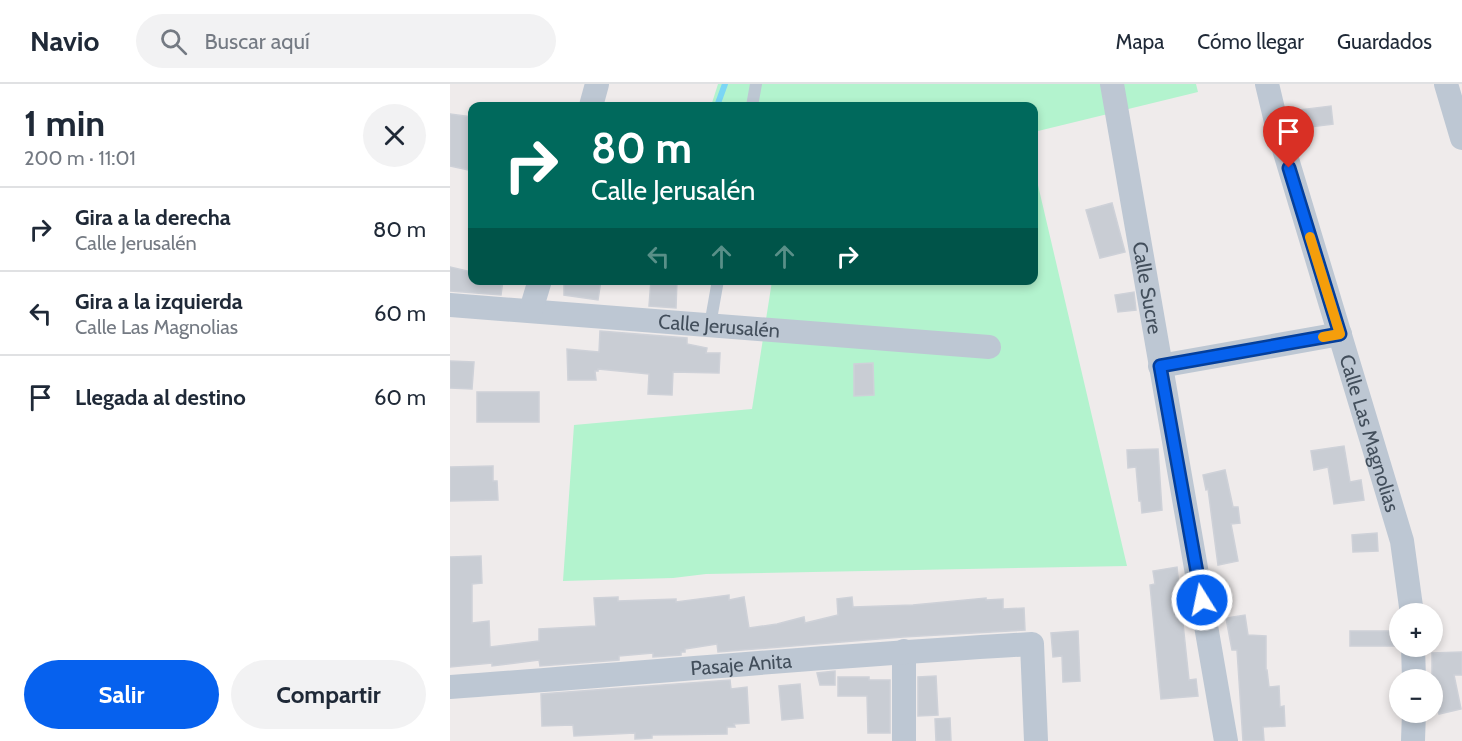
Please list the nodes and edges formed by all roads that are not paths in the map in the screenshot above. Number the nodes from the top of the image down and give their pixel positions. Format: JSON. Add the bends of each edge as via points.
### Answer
{"nodes":[{"id":1,"x":597,"y":84,"type":"edge"},
{"id":2,"x":756,"y":84,"type":"edge"},
{"id":3,"x":1112,"y":84,"type":"edge"},
{"id":4,"x":1268,"y":84,"type":"edge"},
{"id":5,"x":1446,"y":84,"type":"edge"},
{"id":6,"x":592,"y":102,"type":"edge"},
{"id":7,"x":753,"y":102,"type":"edge"},
{"id":8,"x":1462,"y":138,"type":"edge"},
{"id":9,"x":538,"y":285,"type":"edge"},
{"id":10,"x":717,"y":285,"type":"edge"},
{"id":11,"x":450,"y":304,"type":"edge"},
{"id":12,"x":531,"y":310,"type":"junction"},
{"id":13,"x":710,"y":325,"type":"junction"},
{"id":14,"x":1340,"y":334,"type":"junction"},
{"id":15,"x":989,"y":347,"type":"dead end"},
{"id":16,"x":1160,"y":366,"type":"junction"},
{"id":17,"x":1410,"y":603,"type":"edge"},
{"id":18,"x":904,"y":651,"type":"junction"},
{"id":19,"x":450,"y":687,"type":"edge"},
{"id":20,"x":1414,"y":723,"type":"edge"},
{"id":21,"x":904,"y":741,"type":"edge"},
{"id":22,"x":1036,"y":741,"type":"edge"},
{"id":23,"x":1226,"y":741,"type":"edge"},
{"id":24,"x":1413,"y":741,"type":"edge"}],
"edges":[{"from":1,"to":6,"type":"street"},
{"from":2,"to":7,"type":"lane"},
{"from":3,"to":16,"type":"street","name":"Calle Sucre"},
{"from":4,"to":14,"type":"street","name":"Calle Las Magnolias"},
{"from":5,"to":8,"type":"street"},
{"from":9,"to":12,"type":"street"},
{"from":10,"to":13,"type":"lane"},
{"from":11,"to":12,"type":"street","name":"Calle Jerusalén"},
{"from":12,"to":13,"type":"street","name":"Calle Jerusalén"},
{"from":13,"to":15,"type":"street","name":"Calle Jerusalén"},
{"from":14,"to":16,"type":"street"},
{"from":14,"to":17,"type":"street","name":"Calle Las Magnolias","via":[[1402,541]]},
{"from":16,"to":23,"type":"street","name":"Calle Sucre"},
{"from":18,"to":19,"type":"street","name":"Pasaje Anita"},
{"from":18,"to":21,"type":"street"},
{"from":18,"to":22,"type":"street","name":"Pasaje Anita","via":[[1032,644]]},
{"from":20,"to":24,"type":"street"}]}
